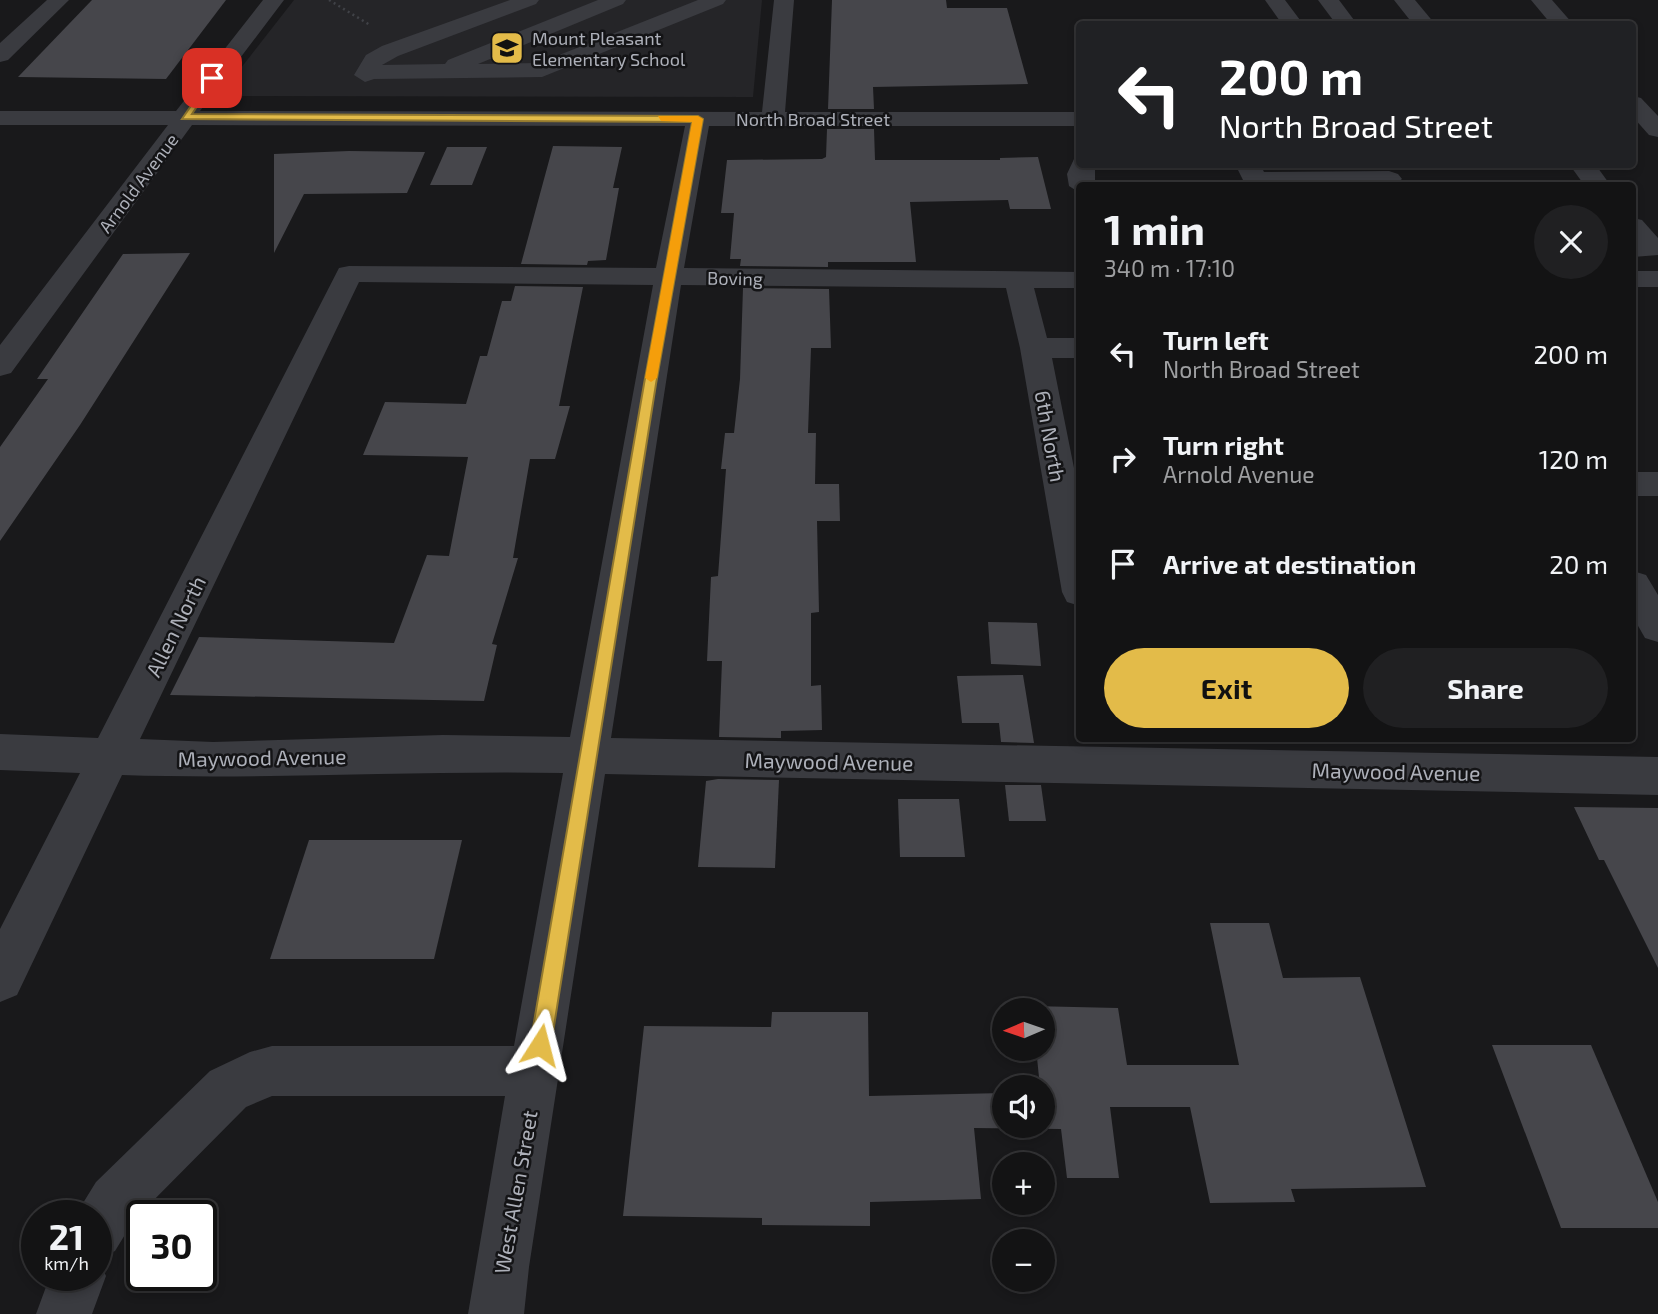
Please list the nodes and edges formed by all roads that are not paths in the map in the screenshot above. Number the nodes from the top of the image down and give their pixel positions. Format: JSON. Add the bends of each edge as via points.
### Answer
{"nodes":[{"id":1,"x":59,"y":0,"type":"edge"},
{"id":2,"x":275,"y":0,"type":"edge"},
{"id":3,"x":529,"y":0,"type":"edge"},
{"id":4,"x":616,"y":0,"type":"edge"},
{"id":5,"x":716,"y":0,"type":"edge"},
{"id":6,"x":784,"y":0,"type":"edge"},
{"id":7,"x":1275,"y":0,"type":"edge"},
{"id":8,"x":1328,"y":0,"type":"edge"},
{"id":9,"x":1404,"y":0,"type":"edge"},
{"id":10,"x":1541,"y":0,"type":"edge"},
{"id":11,"x":1290,"y":21,"type":"edge"},
{"id":12,"x":1344,"y":21,"type":"edge"},
{"id":13,"x":1422,"y":21,"type":"edge"},
{"id":14,"x":1559,"y":21,"type":"edge"},
{"id":15,"x":0,"y":55,"type":"edge"},
{"id":16,"x":367,"y":72,"type":"junction"},
{"id":17,"x":438,"y":72,"type":"junction"},
{"id":18,"x":185,"y":117,"type":"junction"},
{"id":19,"x":343,"y":117,"type":"junction"},
{"id":20,"x":0,"y":118,"type":"edge"},
{"id":21,"x":698,"y":119,"type":"junction"},
{"id":22,"x":773,"y":119,"type":"junction"},
{"id":23,"x":1076,"y":119,"type":"edge"},
{"id":24,"x":1249,"y":168,"type":"edge"},
{"id":25,"x":1584,"y":168,"type":"edge"},
{"id":26,"x":1387,"y":176,"type":"edge"},
{"id":27,"x":1596,"y":182,"type":"edge"},
{"id":28,"x":1636,"y":230,"type":"edge"},
{"id":29,"x":1636,"y":248,"type":"edge"},
{"id":30,"x":349,"y":274,"type":"joint"},
{"id":31,"x":668,"y":277,"type":"junction"},
{"id":32,"x":1636,"y":279,"type":"edge"},
{"id":33,"x":1658,"y":279,"type":"edge"},
{"id":34,"x":1018,"y":280,"type":"junction"},
{"id":35,"x":1076,"y":280,"type":"edge"},
{"id":36,"x":1035,"y":348,"type":"junction"},
{"id":37,"x":1076,"y":348,"type":"edge"},
{"id":38,"x":0,"y":366,"type":"edge"},
{"id":39,"x":1070,"y":480,"type":"edge"},
{"id":40,"x":1636,"y":484,"type":"edge"},
{"id":41,"x":1658,"y":484,"type":"edge"},
{"id":42,"x":1076,"y":547,"type":"edge"},
{"id":43,"x":1636,"y":590,"type":"edge"},
{"id":44,"x":1658,"y":627,"type":"edge"},
{"id":45,"x":0,"y":752,"type":"edge"},
{"id":46,"x":1108,"y":752,"type":"edge"},
{"id":47,"x":109,"y":757,"type":"junction"},
{"id":48,"x":587,"y":757,"type":"junction"},
{"id":49,"x":1658,"y":776,"type":"edge"},
{"id":50,"x":0,"y":978,"type":"edge"},
{"id":51,"x":536,"y":1071,"type":"junction"},
{"id":52,"x":112,"y":1209,"type":"edge"},
{"id":53,"x":72,"y":1291,"type":"edge"},
{"id":54,"x":64,"y":1314,"type":"edge"},
{"id":55,"x":496,"y":1314,"type":"edge"}],
"edges":[{"from":1,"to":15,"type":"street"},
{"from":2,"to":18,"type":"street","name":"Arnold Avenue"},
{"from":3,"to":16,"type":"street","via":[[390,51],[374,60]]},
{"from":4,"to":17,"type":"street"},
{"from":5,"to":17,"type":"street","via":[[542,70]]},
{"from":6,"to":22,"type":"street"},
{"from":7,"to":11,"type":"street"},
{"from":8,"to":12,"type":"street"},
{"from":9,"to":13,"type":"street"},
{"from":10,"to":14,"type":"street"},
{"from":16,"to":17,"type":"street"},
{"from":16,"to":19,"type":"street"},
{"from":18,"to":19,"type":"street","name":"North Broad Street"},
{"from":18,"to":20,"type":"street","name":"North Broad Street"},
{"from":18,"to":38,"type":"street","name":"Arnold Avenue"},
{"from":19,"to":21,"type":"street","name":"North Broad Street"},
{"from":21,"to":22,"type":"street","name":"North Broad Street"},
{"from":21,"to":31,"type":"street","name":"West Allen Street"},
{"from":22,"to":23,"type":"street","name":"North Broad Street"},
{"from":24,"to":26,"type":"street","via":[[1255,180]]},
{"from":25,"to":27,"type":"street"},
{"from":28,"to":29,"type":"street","via":[[1651,248]]},
{"from":30,"to":31,"type":"street","name":"Boving"},
{"from":30,"to":47,"type":"street","name":"Allen North"},
{"from":31,"to":34,"type":"street","name":"Boving"},
{"from":31,"to":48,"type":"street","name":"West Allen Street"},
{"from":32,"to":33,"type":"street"},
{"from":34,"to":35,"type":"street","name":"Boving"},
{"from":34,"to":36,"type":"street","name":"6th North"},
{"from":36,"to":37,"type":"street"},
{"from":36,"to":39,"type":"street","name":"6th North"},
{"from":39,"to":42,"type":"street","name":"6th North"},
{"from":40,"to":41,"type":"street"},
{"from":43,"to":44,"type":"street"},
{"from":45,"to":47,"type":"street","name":"Maywood Avenue"},
{"from":46,"to":48,"type":"street","name":"Maywood Avenue"},
{"from":46,"to":49,"type":"street","name":"Maywood Avenue"},
{"from":47,"to":48,"type":"street","name":"Maywood Avenue","via":[[213,760],[443,753]]},
{"from":47,"to":50,"type":"street","name":"Allen North"},
{"from":48,"to":51,"type":"street","name":"West Allen Street"},
{"from":51,"to":52,"type":"street","via":[[272,1071],[250,1077],[229,1089]]},
{"from":51,"to":55,"type":"street","name":"West Allen Street"},
{"from":53,"to":54,"type":"street"}]}
